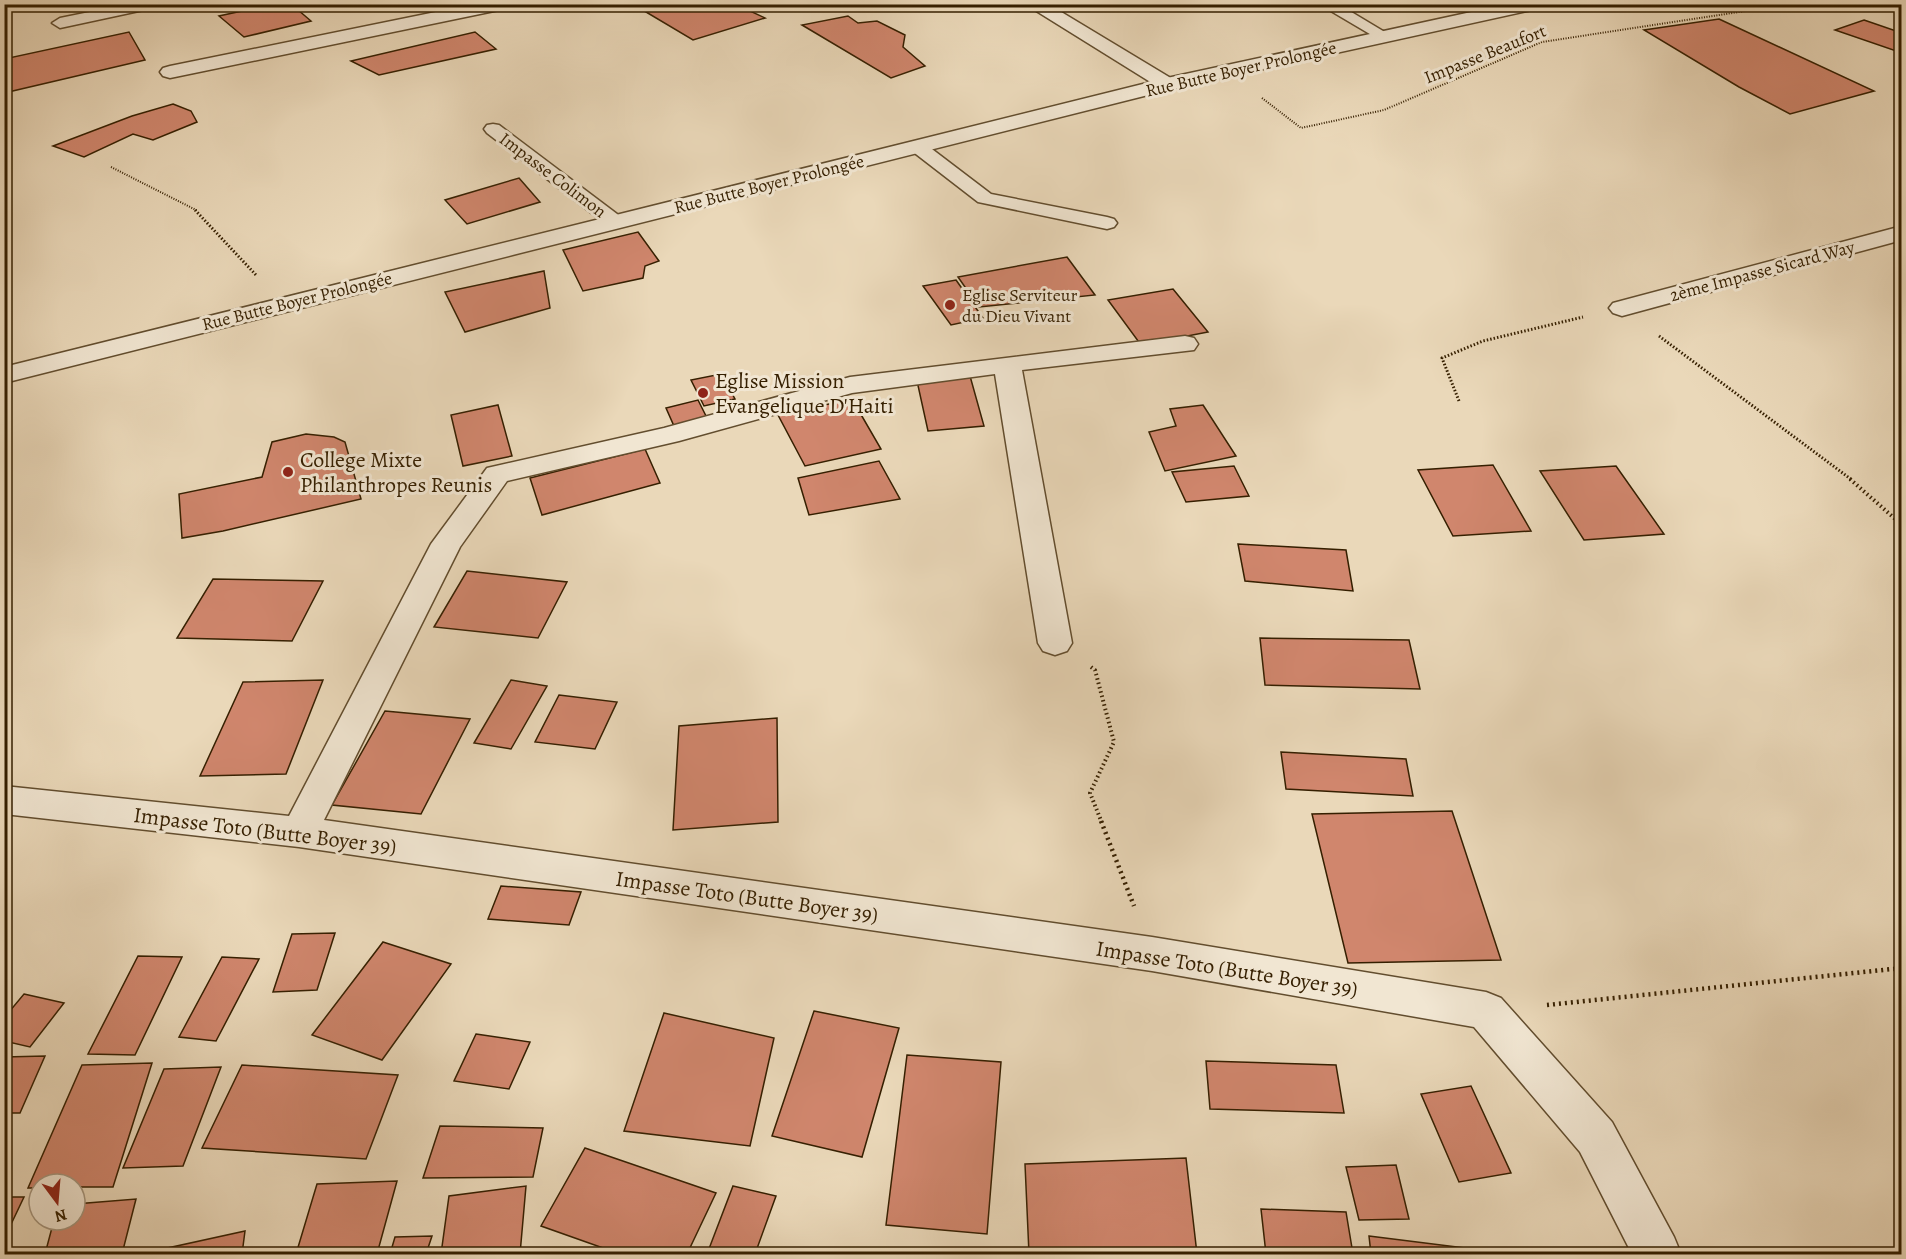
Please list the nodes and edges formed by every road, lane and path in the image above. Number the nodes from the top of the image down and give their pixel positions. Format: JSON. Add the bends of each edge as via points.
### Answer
{"nodes":[{"id":1,"x":153,"y":4,"type":"edge"},
{"id":2,"x":504,"y":4,"type":"edge"},
{"id":3,"x":1034,"y":4,"type":"edge"},
{"id":4,"x":1326,"y":4,"type":"edge"},
{"id":5,"x":1536,"y":4,"type":"edge"},
{"id":6,"x":1756,"y":4,"type":"edge"},
{"id":7,"x":60,"y":23,"type":"dead end"},
{"id":8,"x":1385,"y":37,"type":"junction"},
{"id":9,"x":170,"y":72,"type":"dead end"},
{"id":10,"x":1227,"y":72,"type":"junction"},
{"id":11,"x":1167,"y":84,"type":"junction"},
{"id":12,"x":493,"y":129,"type":"dead end"},
{"id":13,"x":918,"y":147,"type":"junction"},
{"id":14,"x":111,"y":167,"type":"dead end"},
{"id":15,"x":614,"y":221,"type":"junction"},
{"id":16,"x":1107,"y":223,"type":"dead end"},
{"id":17,"x":1902,"y":233,"type":"edge"},
{"id":18,"x":283,"y":305,"type":"junction"},
{"id":19,"x":1622,"y":308,"type":"junction"},
{"id":20,"x":1185,"y":344,"type":"dead end"},
{"id":21,"x":1007,"y":364,"type":"junction"},
{"id":22,"x":4,"y":375,"type":"edge"},
{"id":23,"x":1459,"y":400,"type":"dead end"},
{"id":24,"x":1902,"y":525,"type":"edge"},
{"id":25,"x":1055,"y":644,"type":"joint"},
{"id":26,"x":4,"y":800,"type":"edge"},
{"id":27,"x":299,"y":832,"type":"junction"},
{"id":28,"x":1152,"y":954,"type":"junction"},
{"id":29,"x":1902,"y":968,"type":"edge"},
{"id":30,"x":1486,"y":1011,"type":"junction"},
{"id":31,"x":1657,"y":1254,"type":"edge"}],
"edges":[{"from":1,"to":7,"type":"lane"},
{"from":2,"to":9,"type":"street"},
{"from":3,"to":11,"type":"street"},
{"from":4,"to":8,"type":"lane"},
{"from":5,"to":8,"type":"street","name":"Rue Butte Boyer Prolongée"},
{"from":6,"to":10,"type":"path","name":"Impasse Beaufort","via":[[1766,8],[1542,42],[1384,110],[1301,128]]},
{"from":8,"to":10,"type":"street","name":"Rue Butte Boyer Prolongée"},
{"from":10,"to":11,"type":"street","name":"Rue Butte Boyer Prolongée"},
{"from":11,"to":13,"type":"street","name":"Rue Butte Boyer Prolongée"},
{"from":12,"to":15,"type":"lane","name":"Impasse Colimon"},
{"from":13,"to":15,"type":"street","name":"Rue Butte Boyer Prolongée"},
{"from":13,"to":16,"type":"lane","via":[[985,198]]},
{"from":14,"to":18,"type":"path","via":[[199,212]]},
{"from":15,"to":18,"type":"street","name":"Rue Butte Boyer Prolongée"},
{"from":17,"to":19,"type":"street","name":"2ème Impasse Sicard Way"},
{"from":18,"to":22,"type":"street","name":"Rue Butte Boyer Prolongée"},
{"from":19,"to":23,"type":"path","via":[[1483,341],[1442,358]]},
{"from":19,"to":24,"type":"path","via":[[1852,481]]},
{"from":20,"to":21,"type":"street"},
{"from":21,"to":25,"type":"street"},
{"from":21,"to":27,"type":"street","via":[[850,385],[669,435],[497,474],[446,544]]},
{"from":25,"to":28,"type":"path","via":[[1095,670],[1114,742],[1090,794]]},
{"from":26,"to":27,"type":"street","name":"Impasse Toto (Butte Boyer 39)"},
{"from":27,"to":28,"type":"street","name":"Impasse Toto (Butte Boyer 39)"},
{"from":28,"to":30,"type":"street","name":"Impasse Toto (Butte Boyer 39)"},
{"from":29,"to":30,"type":"path"},
{"from":30,"to":31,"type":"street","via":[[1596,1137]]}]}
